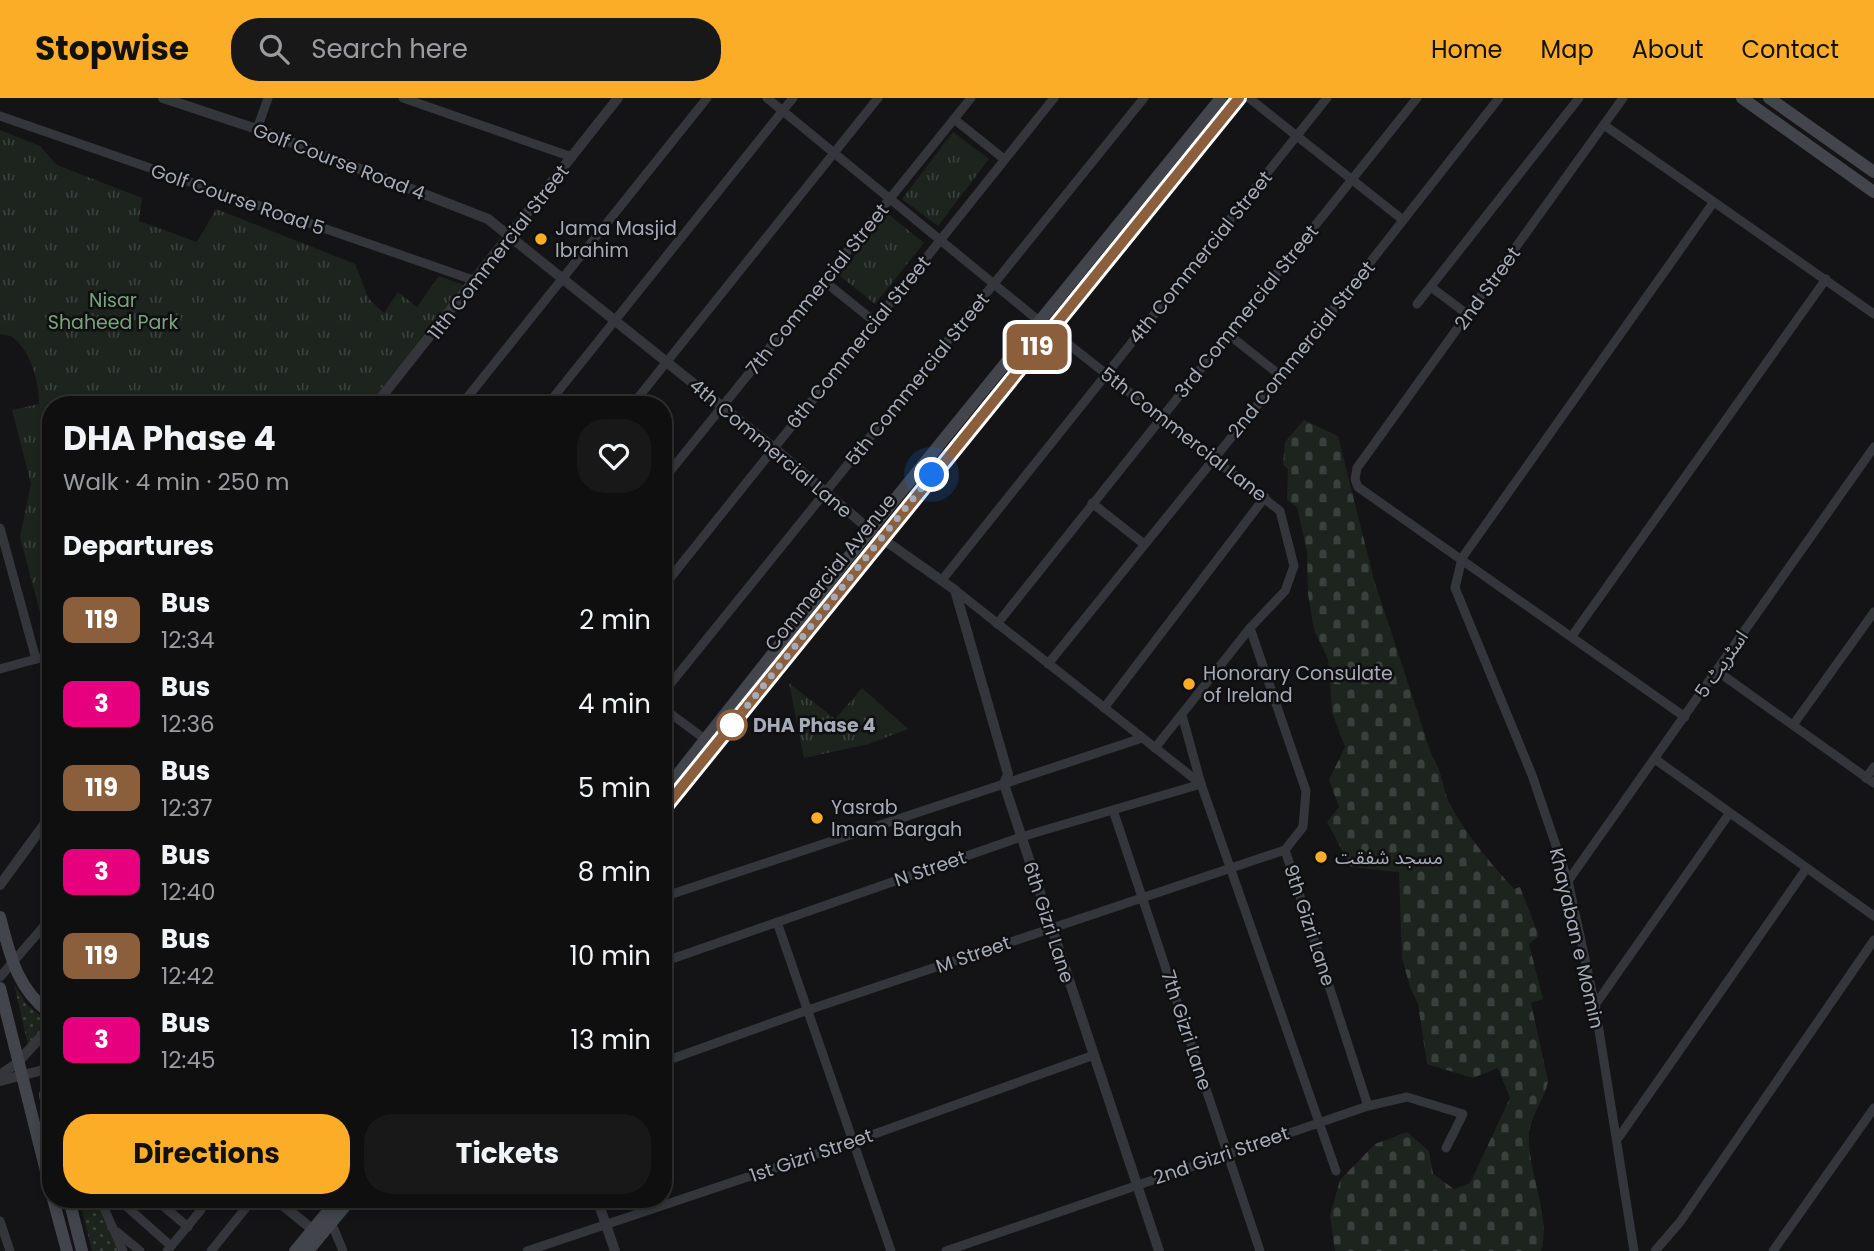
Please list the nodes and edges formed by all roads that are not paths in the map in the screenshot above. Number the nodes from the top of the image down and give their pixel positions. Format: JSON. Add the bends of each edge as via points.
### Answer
{"nodes":[{"id":1,"x":163,"y":98,"type":"edge"},
{"id":2,"x":268,"y":98,"type":"edge"},
{"id":3,"x":403,"y":98,"type":"edge"},
{"id":4,"x":618,"y":98,"type":"edge"},
{"id":5,"x":707,"y":98,"type":"edge"},
{"id":6,"x":767,"y":98,"type":"edge"},
{"id":7,"x":793,"y":98,"type":"edge"},
{"id":8,"x":878,"y":98,"type":"edge"},
{"id":9,"x":971,"y":98,"type":"edge"},
{"id":10,"x":1054,"y":98,"type":"edge"},
{"id":11,"x":1144,"y":98,"type":"edge"},
{"id":12,"x":1221,"y":98,"type":"edge"},
{"id":13,"x":1239,"y":98,"type":"edge"},
{"id":14,"x":1250,"y":98,"type":"edge"},
{"id":15,"x":1327,"y":98,"type":"edge"},
{"id":16,"x":1417,"y":98,"type":"edge"},
{"id":17,"x":1499,"y":98,"type":"edge"},
{"id":18,"x":1579,"y":98,"type":"edge"},
{"id":19,"x":1742,"y":98,"type":"edge"},
{"id":20,"x":1769,"y":98,"type":"edge"},
{"id":21,"x":1620,"y":99,"type":"edge"},
{"id":22,"x":424,"y":101,"type":"edge"},
{"id":23,"x":783,"y":111,"type":"junction"},
{"id":24,"x":0,"y":116,"type":"edge"},
{"id":25,"x":954,"y":119,"type":"junction"},
{"id":26,"x":1604,"y":125,"type":"junction"},
{"id":27,"x":257,"y":130,"type":"junction"},
{"id":28,"x":1297,"y":135,"type":"junction"},
{"id":29,"x":835,"y":152,"type":"junction"},
{"id":30,"x":572,"y":157,"type":"junction"},
{"id":31,"x":1004,"y":159,"type":"junction"},
{"id":32,"x":1874,"y":172,"type":"edge"},
{"id":33,"x":1352,"y":179,"type":"junction"},
{"id":34,"x":1874,"y":192,"type":"edge"},
{"id":35,"x":890,"y":199,"type":"junction"},
{"id":36,"x":1713,"y":203,"type":"junction"},
{"id":37,"x":1403,"y":220,"type":"junction"},
{"id":38,"x":510,"y":235,"type":"junction"},
{"id":39,"x":941,"y":239,"type":"junction"},
{"id":40,"x":562,"y":279,"type":"junction"},
{"id":41,"x":1826,"y":279,"type":"junction"},
{"id":42,"x":476,"y":281,"type":"junction"},
{"id":43,"x":824,"y":281,"type":"junction"},
{"id":44,"x":995,"y":283,"type":"junction"},
{"id":45,"x":1431,"y":287,"type":"junction"},
{"id":46,"x":1417,"y":304,"type":"dead end"},
{"id":47,"x":1467,"y":314,"type":"junction"},
{"id":48,"x":1874,"y":314,"type":"edge"},
{"id":49,"x":1039,"y":321,"type":"junction"},
{"id":50,"x":614,"y":322,"type":"junction"},
{"id":51,"x":874,"y":322,"type":"junction"},
{"id":52,"x":1051,"y":329,"type":"junction"},
{"id":53,"x":1228,"y":334,"type":"junction"},
{"id":54,"x":667,"y":362,"type":"junction"},
{"id":55,"x":1107,"y":373,"type":"junction"},
{"id":56,"x":1281,"y":376,"type":"junction"},
{"id":57,"x":383,"y":396,"type":"edge"},
{"id":58,"x":468,"y":396,"type":"edge"},
{"id":59,"x":554,"y":396,"type":"edge"},
{"id":60,"x":639,"y":396,"type":"edge"},
{"id":61,"x":723,"y":407,"type":"junction"},
{"id":62,"x":1160,"y":417,"type":"junction"},
{"id":63,"x":1874,"y":447,"type":"edge"},
{"id":64,"x":774,"y":448,"type":"junction"},
{"id":65,"x":1212,"y":458,"type":"junction"},
{"id":66,"x":672,"y":469,"type":"edge"},
{"id":67,"x":826,"y":492,"type":"junction"},
{"id":68,"x":1265,"y":497,"type":"junction"},
{"id":69,"x":1092,"y":503,"type":"junction"},
{"id":70,"x":0,"y":528,"type":"edge"},
{"id":71,"x":870,"y":530,"type":"junction"},
{"id":72,"x":881,"y":538,"type":"junction"},
{"id":73,"x":1144,"y":544,"type":"junction"},
{"id":74,"x":1462,"y":558,"type":"junction"},
{"id":75,"x":672,"y":576,"type":"edge"},
{"id":76,"x":942,"y":580,"type":"junction"},
{"id":77,"x":955,"y":590,"type":"junction"},
{"id":78,"x":1874,"y":612,"type":"edge"},
{"id":79,"x":997,"y":624,"type":"junction"},
{"id":80,"x":1250,"y":628,"type":"junction"},
{"id":81,"x":1572,"y":636,"type":"junction"},
{"id":82,"x":42,"y":657,"type":"edge"},
{"id":83,"x":36,"y":659,"type":"junction"},
{"id":84,"x":1048,"y":664,"type":"junction"},
{"id":85,"x":0,"y":669,"type":"edge"},
{"id":86,"x":1717,"y":671,"type":"junction"},
{"id":87,"x":672,"y":681,"type":"edge"},
{"id":88,"x":1104,"y":708,"type":"junction"},
{"id":89,"x":672,"y":715,"type":"edge"},
{"id":90,"x":1182,"y":715,"type":"junction"},
{"id":91,"x":1685,"y":717,"type":"junction"},
{"id":92,"x":1793,"y":726,"type":"junction"},
{"id":93,"x":1142,"y":738,"type":"junction"},
{"id":94,"x":706,"y":740,"type":"junction"},
{"id":95,"x":1155,"y":748,"type":"junction"},
{"id":96,"x":1656,"y":759,"type":"junction"},
{"id":97,"x":1874,"y":767,"type":"edge"},
{"id":98,"x":1870,"y":780,"type":"edge"},
{"id":99,"x":672,"y":782,"type":"edge"},
{"id":100,"x":1004,"y":784,"type":"junction"},
{"id":101,"x":1201,"y":784,"type":"junction"},
{"id":102,"x":672,"y":799,"type":"edge"},
{"id":103,"x":1113,"y":810,"type":"junction"},
{"id":104,"x":1730,"y":814,"type":"junction"},
{"id":105,"x":42,"y":828,"type":"edge"},
{"id":106,"x":1021,"y":836,"type":"junction"},
{"id":107,"x":1285,"y":850,"type":"junction"},
{"id":108,"x":1231,"y":869,"type":"junction"},
{"id":109,"x":1807,"y":869,"type":"junction"},
{"id":110,"x":1568,"y":881,"type":"junction"},
{"id":111,"x":0,"y":885,"type":"edge"},
{"id":112,"x":672,"y":894,"type":"edge"},
{"id":113,"x":1143,"y":896,"type":"junction"},
{"id":114,"x":1874,"y":916,"type":"edge"},
{"id":115,"x":0,"y":917,"type":"edge"},
{"id":116,"x":777,"y":922,"type":"junction"},
{"id":117,"x":1050,"y":928,"type":"junction"},
{"id":118,"x":42,"y":929,"type":"edge"},
{"id":119,"x":1874,"y":940,"type":"edge"},
{"id":120,"x":672,"y":959,"type":"edge"},
{"id":121,"x":12,"y":966,"type":"junction"},
{"id":122,"x":0,"y":977,"type":"edge"},
{"id":123,"x":0,"y":988,"type":"edge"},
{"id":124,"x":1595,"y":1005,"type":"junction"},
{"id":125,"x":42,"y":1006,"type":"edge"},
{"id":126,"x":808,"y":1010,"type":"junction"},
{"id":127,"x":42,"y":1038,"type":"edge"},
{"id":128,"x":1094,"y":1055,"type":"junction"},
{"id":129,"x":672,"y":1059,"type":"edge"},
{"id":130,"x":19,"y":1070,"type":"junction"},
{"id":131,"x":42,"y":1070,"type":"edge"},
{"id":132,"x":0,"y":1075,"type":"edge"},
{"id":133,"x":0,"y":1081,"type":"edge"},
{"id":134,"x":1368,"y":1107,"type":"junction"},
{"id":135,"x":1874,"y":1108,"type":"edge"},
{"id":136,"x":1320,"y":1121,"type":"junction"},
{"id":137,"x":1619,"y":1137,"type":"junction"},
{"id":138,"x":855,"y":1141,"type":"junction"},
{"id":139,"x":1446,"y":1148,"type":"dead end"},
{"id":140,"x":1227,"y":1153,"type":"junction"},
{"id":141,"x":42,"y":1157,"type":"edge"},
{"id":142,"x":1336,"y":1171,"type":"dead end"},
{"id":143,"x":1136,"y":1185,"type":"junction"},
{"id":144,"x":672,"y":1202,"type":"edge"},
{"id":145,"x":55,"y":1208,"type":"edge"},
{"id":146,"x":71,"y":1208,"type":"edge"},
{"id":147,"x":104,"y":1208,"type":"edge"},
{"id":148,"x":127,"y":1208,"type":"edge"},
{"id":149,"x":166,"y":1208,"type":"edge"},
{"id":150,"x":201,"y":1208,"type":"edge"},
{"id":151,"x":246,"y":1208,"type":"edge"},
{"id":152,"x":286,"y":1208,"type":"edge"},
{"id":153,"x":333,"y":1208,"type":"edge"},
{"id":154,"x":341,"y":1208,"type":"edge"},
{"id":155,"x":600,"y":1208,"type":"edge"},
{"id":156,"x":654,"y":1208,"type":"edge"},
{"id":157,"x":0,"y":1221,"type":"edge"},
{"id":158,"x":326,"y":1221,"type":"junction"},
{"id":159,"x":606,"y":1224,"type":"junction"},
{"id":160,"x":188,"y":1227,"type":"junction"},
{"id":161,"x":114,"y":1230,"type":"junction"},
{"id":162,"x":316,"y":1232,"type":"junction"},
{"id":163,"x":169,"y":1249,"type":"edge"},
{"id":164,"x":10,"y":1251,"type":"edge"},
{"id":165,"x":66,"y":1251,"type":"edge"},
{"id":166,"x":82,"y":1251,"type":"edge"},
{"id":167,"x":123,"y":1251,"type":"edge"},
{"id":168,"x":140,"y":1251,"type":"edge"},
{"id":169,"x":211,"y":1251,"type":"edge"},
{"id":170,"x":295,"y":1251,"type":"edge"},
{"id":171,"x":308,"y":1251,"type":"edge"},
{"id":172,"x":343,"y":1251,"type":"edge"},
{"id":173,"x":527,"y":1251,"type":"edge"},
{"id":174,"x":615,"y":1251,"type":"edge"},
{"id":175,"x":891,"y":1251,"type":"edge"},
{"id":176,"x":946,"y":1251,"type":"edge"},
{"id":177,"x":1159,"y":1251,"type":"edge"},
{"id":178,"x":1260,"y":1251,"type":"edge"},
{"id":179,"x":1634,"y":1251,"type":"edge"},
{"id":180,"x":1655,"y":1251,"type":"edge"},
{"id":181,"x":1773,"y":1251,"type":"edge"}],
"edges":[{"from":1,"to":27,"type":"street","name":"Golf Course Road 4"},
{"from":2,"to":27,"type":"street"},
{"from":3,"to":22,"type":"street"},
{"from":4,"to":30,"type":"street","name":"11th Commercial Street"},
{"from":5,"to":40,"type":"street"},
{"from":6,"to":23,"type":"street","name":"5th Commercial Lane"},
{"from":7,"to":23,"type":"street"},
{"from":8,"to":29,"type":"street"},
{"from":9,"to":25,"type":"street","name":"7th Commercial Street"},
{"from":10,"to":31,"type":"street","name":"6th Commercial Street"},
{"from":11,"to":44,"type":"street","name":"5th Commercial Street"},
{"from":12,"to":49,"type":"main road","name":"Commercial Avenue"},
{"from":13,"to":52,"type":"main road","name":"Commercial Avenue"},
{"from":14,"to":28,"type":"street"},
{"from":15,"to":28,"type":"street","name":"4th Commercial Street"},
{"from":16,"to":33,"type":"street","name":"3rd Commercial Street"},
{"from":17,"to":37,"type":"street","name":"2nd Commercial Street"},
{"from":18,"to":45,"type":"street"},
{"from":19,"to":34,"type":"main road"},
{"from":20,"to":32,"type":"main road"},
{"from":21,"to":26,"type":"street","name":"2nd Street"},
{"from":22,"to":30,"type":"street"},
{"from":23,"to":29,"type":"street","name":"5th Commercial Lane"},
{"from":23,"to":50,"type":"street"},
{"from":24,"to":42,"type":"street","name":"Golf Course Road 5"},
{"from":25,"to":31,"type":"street"},
{"from":25,"to":35,"type":"street","name":"7th Commercial Street"},
{"from":26,"to":36,"type":"street"},
{"from":26,"to":47,"type":"street","name":"2nd Street"},
{"from":27,"to":38,"type":"street","name":"Golf Course Road 4","via":[[443,200],[488,219]]},
{"from":28,"to":33,"type":"street"},
{"from":28,"to":55,"type":"street","name":"4th Commercial Street"},
{"from":29,"to":35,"type":"street","name":"5th Commercial Lane"},
{"from":29,"to":54,"type":"street"},
{"from":30,"to":38,"type":"street","name":"11th Commercial Street"},
{"from":31,"to":39,"type":"street","name":"6th Commercial Street"},
{"from":33,"to":37,"type":"street"},
{"from":33,"to":53,"type":"street","name":"3rd Commercial Street"},
{"from":35,"to":39,"type":"street","name":"5th Commercial Lane"},
{"from":35,"to":43,"type":"street","name":"7th Commercial Street"},
{"from":36,"to":41,"type":"street"},
{"from":36,"to":74,"type":"street"},
{"from":37,"to":56,"type":"street","name":"2nd Commercial Street"},
{"from":38,"to":40,"type":"street","name":"4th Commercial Lane"},
{"from":38,"to":42,"type":"street","name":"11th Commercial Street"},
{"from":39,"to":44,"type":"street","name":"5th Commercial Lane"},
{"from":39,"to":51,"type":"street","name":"6th Commercial Street"},
{"from":40,"to":50,"type":"street","name":"4th Commercial Lane"},
{"from":40,"to":58,"type":"street"},
{"from":41,"to":48,"type":"street"},
{"from":41,"to":81,"type":"street"},
{"from":42,"to":57,"type":"street","name":"11th Commercial Street"},
{"from":43,"to":51,"type":"street"},
{"from":43,"to":61,"type":"street","name":"7th Commercial Street"},
{"from":44,"to":49,"type":"street","name":"5th Commercial Lane"},
{"from":44,"to":67,"type":"street","name":"5th Commercial Street"},
{"from":45,"to":46,"type":"street"},
{"from":45,"to":47,"type":"street"},
{"from":47,"to":74,"type":"street","name":"2nd Street","via":[[1357,468],[1354,479],[1358,487]]},
{"from":49,"to":52,"type":"street","name":"5th Commercial Lane"},
{"from":49,"to":71,"type":"main road","name":"Commercial Avenue"},
{"from":50,"to":54,"type":"street","name":"4th Commercial Lane"},
{"from":50,"to":59,"type":"street"},
{"from":51,"to":64,"type":"street","name":"6th Commercial Street"},
{"from":52,"to":55,"type":"street","name":"5th Commercial Lane"},
{"from":52,"to":72,"type":"main road","name":"Commercial Avenue"},
{"from":53,"to":56,"type":"street"},
{"from":53,"to":62,"type":"street","name":"3rd Commercial Street"},
{"from":54,"to":60,"type":"street"},
{"from":54,"to":61,"type":"street","name":"4th Commercial Lane"},
{"from":55,"to":62,"type":"street","name":"5th Commercial Lane"},
{"from":55,"to":76,"type":"street","name":"4th Commercial Street"},
{"from":56,"to":65,"type":"street","name":"2nd Commercial Street"},
{"from":61,"to":64,"type":"street","name":"4th Commercial Lane"},
{"from":61,"to":66,"type":"street","name":"7th Commercial Street"},
{"from":62,"to":65,"type":"street","name":"5th Commercial Lane"},
{"from":62,"to":69,"type":"street","name":"3rd Commercial Street"},
{"from":63,"to":86,"type":"street","name":"اسٹریٹ 5"},
{"from":64,"to":67,"type":"street","name":"4th Commercial Lane"},
{"from":64,"to":75,"type":"street","name":"6th Commercial Street"},
{"from":65,"to":68,"type":"street","name":"5th Commercial Lane"},
{"from":65,"to":73,"type":"street","name":"2nd Commercial Street"},
{"from":67,"to":71,"type":"street","name":"4th Commercial Lane"},
{"from":67,"to":87,"type":"street","name":"5th Commercial Street"},
{"from":68,"to":80,"type":"street","name":"5th Commercial Lane","via":[[1280,511],[1294,566],[1285,591]]},
{"from":68,"to":88,"type":"street"},
{"from":69,"to":73,"type":"street"},
{"from":69,"to":79,"type":"street","name":"3rd Commercial Street"},
{"from":70,"to":83,"type":"street"},
{"from":71,"to":72,"type":"street","name":"4th Commercial Lane"},
{"from":71,"to":94,"type":"main road","name":"Commercial Avenue"},
{"from":72,"to":76,"type":"street","name":"4th Commercial Lane"},
{"from":72,"to":102,"type":"main road","name":"Commercial Avenue"},
{"from":73,"to":84,"type":"street","name":"2nd Commercial Street"},
{"from":74,"to":81,"type":"street"},
{"from":74,"to":110,"type":"street","name":"Khayaban e Momin","via":[[1455,589],[1532,775]]},
{"from":76,"to":77,"type":"street","name":"4th Commercial Lane"},
{"from":77,"to":79,"type":"street","name":"4th Commercial Lane"},
{"from":77,"to":100,"type":"street","name":"6th Gizri Lane","via":[[1008,774]]},
{"from":78,"to":92,"type":"street"},
{"from":79,"to":84,"type":"street","name":"4th Commercial Lane"},
{"from":80,"to":90,"type":"street","name":"5th Commercial Lane"},
{"from":80,"to":107,"type":"street","name":"9th Gizri Lane","via":[[1306,791],[1303,827]]},
{"from":81,"to":91,"type":"street"},
{"from":82,"to":83,"type":"street"},
{"from":83,"to":85,"type":"street"},
{"from":84,"to":88,"type":"street","name":"4th Commercial Lane"},
{"from":86,"to":91,"type":"street","name":"اسٹریٹ 5"},
{"from":86,"to":92,"type":"street"},
{"from":88,"to":93,"type":"street","name":"4th Commercial Lane"},
{"from":89,"to":94,"type":"street"},
{"from":90,"to":95,"type":"street","name":"5th Commercial Lane"},
{"from":90,"to":101,"type":"street"},
{"from":91,"to":96,"type":"street","name":"اسٹریٹ 5"},
{"from":92,"to":98,"type":"street"},
{"from":93,"to":95,"type":"street","name":"4th Commercial Lane"},
{"from":93,"to":100,"type":"street"},
{"from":94,"to":99,"type":"main road","name":"Commercial Avenue"},
{"from":95,"to":101,"type":"street","name":"4th Commercial Lane"},
{"from":96,"to":104,"type":"street"},
{"from":96,"to":110,"type":"street","name":"اسٹریٹ 5"},
{"from":97,"to":98,"type":"street"},
{"from":100,"to":106,"type":"street","name":"6th Gizri Lane"},
{"from":100,"to":112,"type":"street"},
{"from":101,"to":103,"type":"street","name":"N Street"},
{"from":101,"to":108,"type":"street"},
{"from":103,"to":106,"type":"street","name":"N Street"},
{"from":103,"to":113,"type":"street","name":"7th Gizri Lane"},
{"from":104,"to":109,"type":"street"},
{"from":104,"to":124,"type":"street"},
{"from":105,"to":111,"type":"street"},
{"from":106,"to":116,"type":"street","name":"N Street"},
{"from":106,"to":117,"type":"street","name":"6th Gizri Lane"},
{"from":107,"to":108,"type":"street","name":"M Street"},
{"from":107,"to":134,"type":"street","name":"9th Gizri Lane"},
{"from":108,"to":113,"type":"street","name":"M Street"},
{"from":108,"to":136,"type":"street"},
{"from":109,"to":114,"type":"street"},
{"from":109,"to":137,"type":"street"},
{"from":110,"to":124,"type":"street","name":"Khayaban e Momin"},
{"from":113,"to":117,"type":"street","name":"M Street"},
{"from":113,"to":140,"type":"street","name":"7th Gizri Lane"},
{"from":115,"to":121,"type":"main road"},
{"from":116,"to":120,"type":"street","name":"N Street"},
{"from":116,"to":126,"type":"street"},
{"from":117,"to":126,"type":"street","name":"M Street"},
{"from":117,"to":128,"type":"street","name":"6th Gizri Lane"},
{"from":118,"to":121,"type":"street"},
{"from":119,"to":180,"type":"street","via":[[1680,1222]]},
{"from":121,"to":122,"type":"street"},
{"from":121,"to":125,"type":"main road","via":[[29,995]]},
{"from":123,"to":130,"type":"main road"},
{"from":124,"to":137,"type":"street","name":"Khayaban e Momin"},
{"from":126,"to":129,"type":"street","name":"M Street"},
{"from":126,"to":138,"type":"street"},
{"from":127,"to":130,"type":"street"},
{"from":128,"to":138,"type":"street","name":"1st Gizri Street"},
{"from":128,"to":143,"type":"street","name":"6th Gizri Lane"},
{"from":130,"to":131,"type":"street"},
{"from":130,"to":132,"type":"street"},
{"from":130,"to":133,"type":"street"},
{"from":130,"to":141,"type":"main road"},
{"from":134,"to":136,"type":"street","name":"2nd Gizri Street"},
{"from":134,"to":139,"type":"street","name":"2nd Gizri Street","via":[[1407,1097],[1463,1115]]},
{"from":135,"to":181,"type":"street"},
{"from":136,"to":140,"type":"street","name":"2nd Gizri Street"},
{"from":136,"to":142,"type":"street"},
{"from":137,"to":179,"type":"street","name":"Khayaban e Momin"},
{"from":138,"to":144,"type":"street","name":"1st Gizri Street"},
{"from":138,"to":175,"type":"street"},
{"from":140,"to":143,"type":"street","name":"2nd Gizri Street"},
{"from":140,"to":178,"type":"street","name":"7th Gizri Lane"},
{"from":143,"to":176,"type":"street","name":"2nd Gizri Street"},
{"from":143,"to":177,"type":"street","name":"6th Gizri Lane"},
{"from":145,"to":165,"type":"main road"},
{"from":146,"to":166,"type":"main road"},
{"from":147,"to":161,"type":"street"},
{"from":148,"to":163,"type":"street"},
{"from":149,"to":160,"type":"street"},
{"from":150,"to":160,"type":"street"},
{"from":151,"to":169,"type":"street"},
{"from":152,"to":162,"type":"street"},
{"from":153,"to":158,"type":"main road"},
{"from":154,"to":158,"type":"main road"},
{"from":155,"to":159,"type":"street"},
{"from":156,"to":159,"type":"street","name":"1st Gizri Street"},
{"from":157,"to":164,"type":"street"},
{"from":158,"to":162,"type":"main road"},
{"from":158,"to":172,"type":"street"},
{"from":159,"to":173,"type":"street","name":"1st Gizri Street"},
{"from":159,"to":174,"type":"street"},
{"from":160,"to":163,"type":"street"},
{"from":161,"to":167,"type":"street"},
{"from":161,"to":168,"type":"street"},
{"from":162,"to":170,"type":"main road"},
{"from":162,"to":171,"type":"main road"}]}
